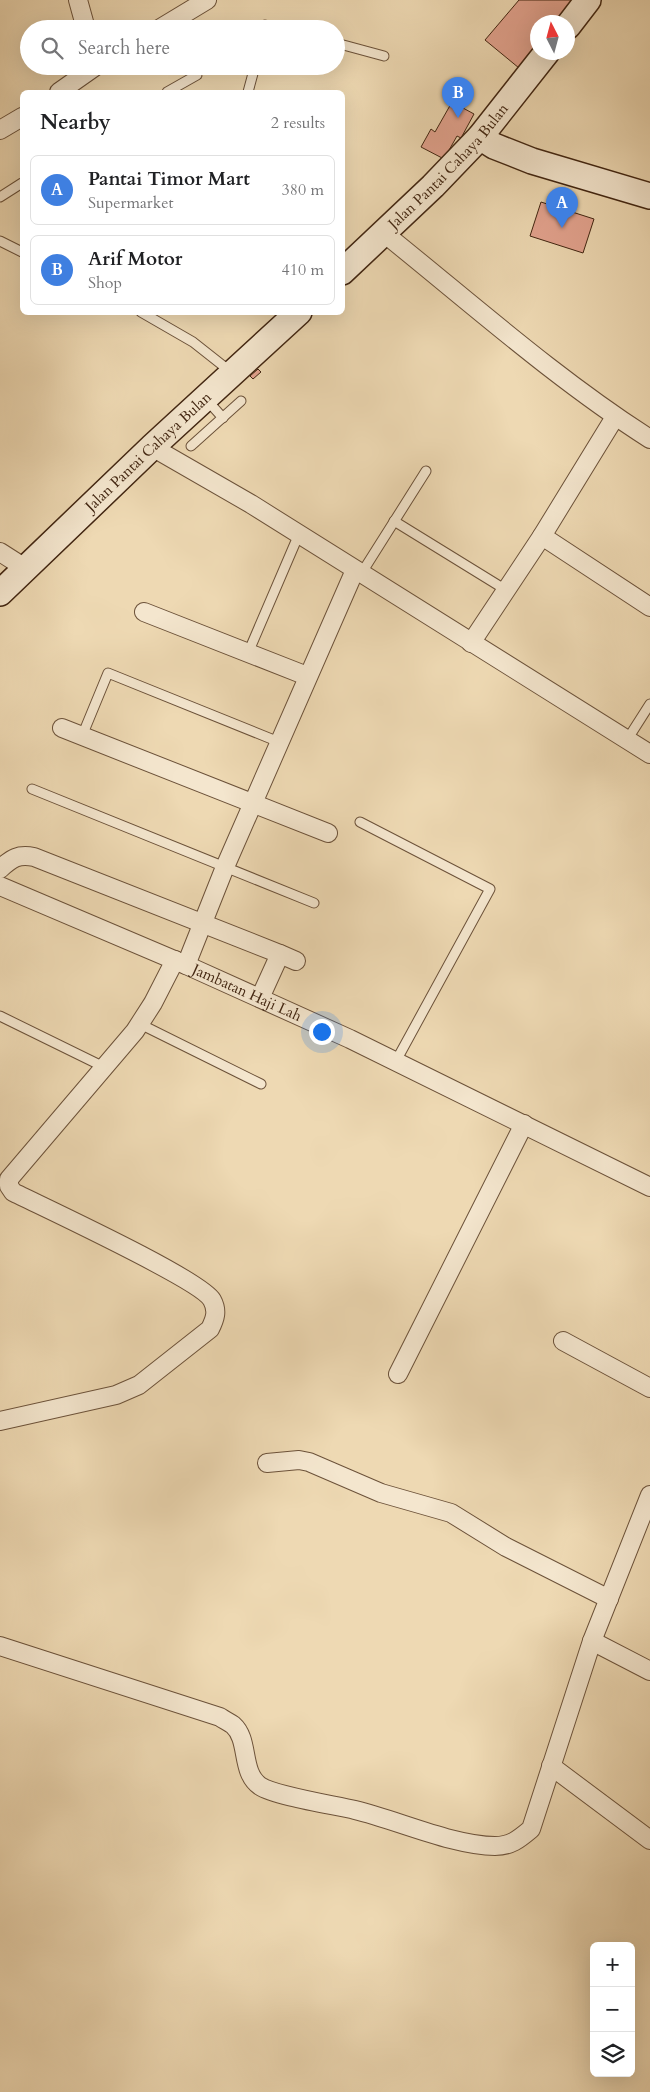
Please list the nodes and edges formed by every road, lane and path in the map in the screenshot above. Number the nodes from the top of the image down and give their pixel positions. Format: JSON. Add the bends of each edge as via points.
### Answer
{"nodes":[{"id":1,"x":78,"y":0,"type":"edge"},
{"id":2,"x":207,"y":0,"type":"edge"},
{"id":3,"x":588,"y":0,"type":"edge"},
{"id":4,"x":575,"y":17,"type":"edge"},
{"id":5,"x":84,"y":20,"type":"edge"},
{"id":6,"x":174,"y":20,"type":"edge"},
{"id":7,"x":345,"y":45,"type":"edge"},
{"id":8,"x":384,"y":56,"type":"dead end"},
{"id":9,"x":541,"y":60,"type":"edge"},
{"id":10,"x":83,"y":75,"type":"edge"},
{"id":11,"x":197,"y":75,"type":"dead end"},
{"id":12,"x":253,"y":75,"type":"edge"},
{"id":13,"x":62,"y":90,"type":"edge"},
{"id":14,"x":171,"y":90,"type":"edge"},
{"id":15,"x":249,"y":90,"type":"edge"},
{"id":16,"x":20,"y":118,"type":"edge"},
{"id":17,"x":0,"y":130,"type":"edge"},
{"id":18,"x":480,"y":137,"type":"junction"},
{"id":19,"x":20,"y":184,"type":"edge"},
{"id":20,"x":650,"y":196,"type":"edge"},
{"id":21,"x":0,"y":197,"type":"edge"},
{"id":22,"x":385,"y":234,"type":"junction"},
{"id":23,"x":0,"y":241,"type":"edge"},
{"id":24,"x":20,"y":251,"type":"edge"},
{"id":25,"x":345,"y":269,"type":"edge"},
{"id":26,"x":146,"y":315,"type":"edge"},
{"id":27,"x":160,"y":315,"type":"edge"},
{"id":28,"x":296,"y":315,"type":"edge"},
{"id":29,"x":157,"y":321,"type":"junction"},
{"id":30,"x":233,"y":373,"type":"junction"},
{"id":31,"x":205,"y":399,"type":"junction"},
{"id":32,"x":241,"y":401,"type":"dead end"},
{"id":33,"x":616,"y":416,"type":"junction"},
{"id":34,"x":222,"y":418,"type":"junction"},
{"id":35,"x":650,"y":439,"type":"edge"},
{"id":36,"x":191,"y":446,"type":"dead end"},
{"id":37,"x":152,"y":447,"type":"junction"},
{"id":38,"x":426,"y":470,"type":"dead end"},
{"id":39,"x":394,"y":521,"type":"junction"},
{"id":40,"x":299,"y":534,"type":"junction"},
{"id":41,"x":542,"y":536,"type":"junction"},
{"id":42,"x":0,"y":552,"type":"edge"},
{"id":43,"x":25,"y":568,"type":"junction"},
{"id":44,"x":358,"y":572,"type":"junction"},
{"id":45,"x":506,"y":590,"type":"junction"},
{"id":46,"x":0,"y":593,"type":"edge"},
{"id":47,"x":650,"y":607,"type":"edge"},
{"id":48,"x":144,"y":612,"type":"dead end"},
{"id":49,"x":471,"y":643,"type":"junction"},
{"id":50,"x":248,"y":653,"type":"junction"},
{"id":51,"x":308,"y":676,"type":"junction"},
{"id":52,"x":650,"y":704,"type":"edge"},
{"id":53,"x":62,"y":728,"type":"dead end"},
{"id":54,"x":82,"y":736,"type":"junction"},
{"id":55,"x":627,"y":740,"type":"junction"},
{"id":56,"x":279,"y":742,"type":"junction"},
{"id":57,"x":650,"y":754,"type":"edge"},
{"id":58,"x":32,"y":789,"type":"dead end"},
{"id":59,"x":252,"y":804,"type":"junction"},
{"id":60,"x":360,"y":822,"type":"dead end"},
{"id":61,"x":328,"y":833,"type":"dead end"},
{"id":62,"x":225,"y":867,"type":"junction"},
{"id":63,"x":0,"y":868,"type":"edge"},
{"id":64,"x":0,"y":886,"type":"edge"},
{"id":65,"x":314,"y":903,"type":"dead end"},
{"id":66,"x":204,"y":923,"type":"junction"},
{"id":67,"x":280,"y":954,"type":"junction"},
{"id":68,"x":296,"y":961,"type":"dead end"},
{"id":69,"x":180,"y":963,"type":"junction"},
{"id":70,"x":260,"y":998,"type":"junction"},
{"id":71,"x":0,"y":1016,"type":"edge"},
{"id":72,"x":140,"y":1024,"type":"junction"},
{"id":73,"x":396,"y":1061,"type":"junction"},
{"id":74,"x":106,"y":1068,"type":"junction"},
{"id":75,"x":260,"y":1084,"type":"dead end"},
{"id":76,"x":524,"y":1124,"type":"junction"},
{"id":77,"x":650,"y":1187,"type":"edge"},
{"id":78,"x":563,"y":1341,"type":"dead end"},
{"id":79,"x":398,"y":1374,"type":"dead end"},
{"id":80,"x":650,"y":1388,"type":"edge"},
{"id":81,"x":0,"y":1421,"type":"edge"},
{"id":82,"x":267,"y":1463,"type":"dead end"},
{"id":83,"x":650,"y":1496,"type":"edge"},
{"id":84,"x":609,"y":1599,"type":"junction"},
{"id":85,"x":592,"y":1641,"type":"junction"},
{"id":86,"x":0,"y":1646,"type":"edge"},
{"id":87,"x":650,"y":1671,"type":"edge"},
{"id":88,"x":551,"y":1766,"type":"junction"},
{"id":89,"x":650,"y":1840,"type":"edge"}],
"edges":[{"from":1,"to":5,"type":"street"},
{"from":2,"to":6,"type":"street"},
{"from":3,"to":4,"type":"street"},
{"from":7,"to":8,"type":"lane"},
{"from":9,"to":18,"type":"street","name":"Jalan Pantai Cahaya Bulan"},
{"from":10,"to":13,"type":"street"},
{"from":11,"to":14,"type":"lane"},
{"from":12,"to":15,"type":"lane"},
{"from":16,"to":17,"type":"street"},
{"from":18,"to":20,"type":"street","via":[[532,161]]},
{"from":18,"to":22,"type":"street","name":"Jalan Pantai Cahaya Bulan"},
{"from":19,"to":21,"type":"lane"},
{"from":22,"to":25,"type":"street","name":"Jalan Pantai Cahaya Bulan"},
{"from":22,"to":33,"type":"street"},
{"from":23,"to":24,"type":"lane"},
{"from":26,"to":29,"type":"lane"},
{"from":27,"to":29,"type":"lane"},
{"from":28,"to":30,"type":"street","name":"Jalan Pantai Cahaya Bulan"},
{"from":29,"to":30,"type":"lane","via":[[193,342]]},
{"from":30,"to":31,"type":"street","name":"Jalan Pantai Cahaya Bulan"},
{"from":31,"to":34,"type":"lane"},
{"from":31,"to":37,"type":"street","name":"Jalan Pantai Cahaya Bulan"},
{"from":32,"to":34,"type":"lane"},
{"from":33,"to":35,"type":"street"},
{"from":33,"to":41,"type":"street"},
{"from":34,"to":36,"type":"lane"},
{"from":37,"to":40,"type":"street"},
{"from":37,"to":43,"type":"street","name":"Jalan Pantai Cahaya Bulan"},
{"from":38,"to":39,"type":"lane"},
{"from":39,"to":44,"type":"lane"},
{"from":39,"to":45,"type":"lane"},
{"from":40,"to":44,"type":"street"},
{"from":40,"to":50,"type":"lane"},
{"from":41,"to":45,"type":"street"},
{"from":41,"to":47,"type":"street"},
{"from":42,"to":43,"type":"street"},
{"from":43,"to":46,"type":"street","name":"Jalan Pantai Cahaya Bulan"},
{"from":44,"to":49,"type":"street"},
{"from":44,"to":51,"type":"street"},
{"from":45,"to":49,"type":"street"},
{"from":48,"to":50,"type":"street"},
{"from":49,"to":55,"type":"street"},
{"from":50,"to":51,"type":"street"},
{"from":51,"to":56,"type":"street"},
{"from":52,"to":55,"type":"lane"},
{"from":53,"to":54,"type":"street"},
{"from":54,"to":56,"type":"lane","via":[[108,673]]},
{"from":54,"to":59,"type":"street"},
{"from":55,"to":57,"type":"street"},
{"from":56,"to":59,"type":"street"},
{"from":58,"to":62,"type":"lane"},
{"from":59,"to":61,"type":"street"},
{"from":59,"to":62,"type":"street"},
{"from":60,"to":73,"type":"lane","via":[[490,888]]},
{"from":62,"to":65,"type":"lane"},
{"from":62,"to":66,"type":"street"},
{"from":63,"to":66,"type":"street","via":[[13,857],[34,857]]},
{"from":64,"to":69,"type":"street","name":"Jambatan Haji Lah"},
{"from":66,"to":67,"type":"street"},
{"from":66,"to":69,"type":"street"},
{"from":67,"to":68,"type":"street"},
{"from":67,"to":70,"type":"street"},
{"from":69,"to":70,"type":"street","name":"Jambatan Haji Lah"},
{"from":69,"to":72,"type":"street"},
{"from":70,"to":73,"type":"street","name":"Jambatan Haji Lah"},
{"from":71,"to":74,"type":"lane"},
{"from":72,"to":74,"type":"street"},
{"from":72,"to":75,"type":"lane"},
{"from":73,"to":76,"type":"street","name":"Jambatan Haji Lah"},
{"from":74,"to":81,"type":"street","via":[[9,1179],[9,1186],[13,1192],[199,1288],[211,1298],[216,1317],[210,1329],[139,1384],[116,1395]]},
{"from":76,"to":77,"type":"street","name":"Jambatan Haji Lah"},
{"from":76,"to":79,"type":"street"},
{"from":78,"to":80,"type":"street"},
{"from":82,"to":84,"type":"street","via":[[309,1462],[381,1493],[451,1513],[506,1547]]},
{"from":83,"to":84,"type":"street"},
{"from":84,"to":85,"type":"street"},
{"from":85,"to":87,"type":"street"},
{"from":85,"to":88,"type":"street"},
{"from":86,"to":88,"type":"street","via":[[220,1717],[233,1725],[240,1735],[254,1779],[270,1790],[357,1810],[469,1843],[495,1846],[514,1843],[531,1829]]},
{"from":88,"to":89,"type":"street"}]}
